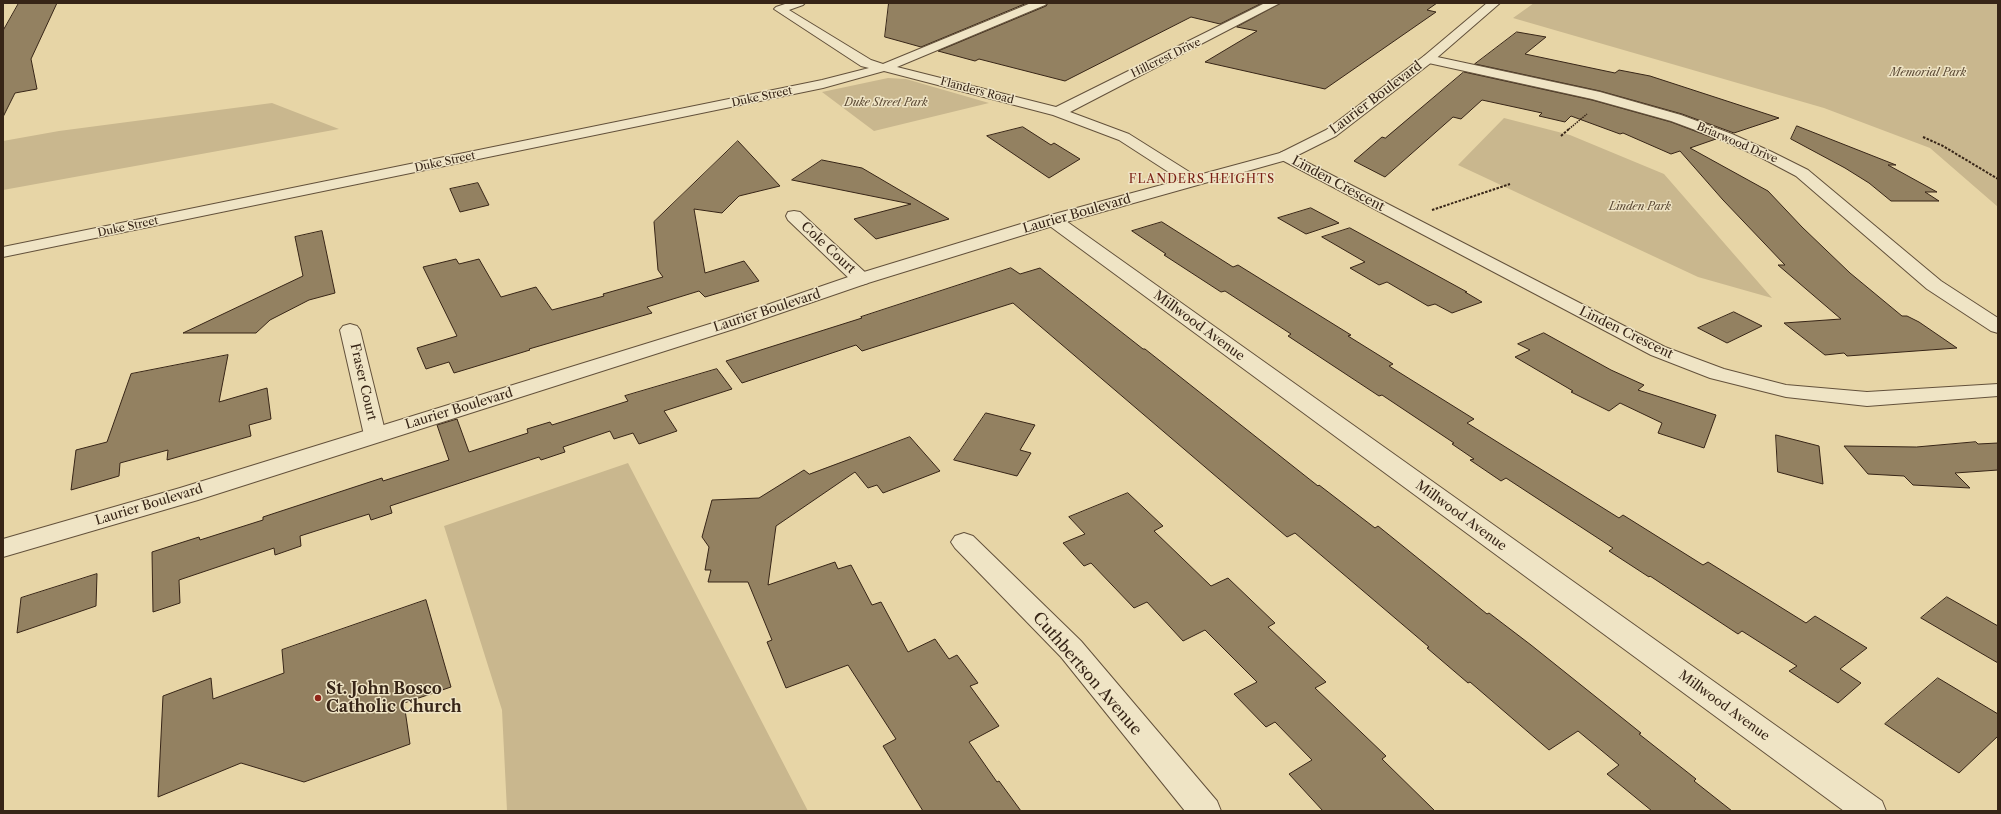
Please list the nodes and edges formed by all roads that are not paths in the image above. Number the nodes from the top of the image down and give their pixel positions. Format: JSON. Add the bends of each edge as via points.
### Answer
{"nodes":[{"id":1,"x":799,"y":3,"type":"edge"},
{"id":2,"x":1041,"y":3,"type":"edge"},
{"id":3,"x":1274,"y":3,"type":"edge"},
{"id":4,"x":1494,"y":3,"type":"edge"},
{"id":5,"x":1428,"y":59,"type":"junction"},
{"id":6,"x":886,"y":67,"type":"junction"},
{"id":7,"x":1058,"y":112,"type":"junction"},
{"id":8,"x":1284,"y":156,"type":"junction"},
{"id":9,"x":1192,"y":181,"type":"junction"},
{"id":10,"x":794,"y":216,"type":"dead end"},
{"id":11,"x":1053,"y":220,"type":"junction"},
{"id":12,"x":3,"y":252,"type":"edge"},
{"id":13,"x":861,"y":279,"type":"junction"},
{"id":14,"x":1998,"y":327,"type":"edge"},
{"id":15,"x":350,"y":330,"type":"dead end"},
{"id":16,"x":1998,"y":390,"type":"edge"},
{"id":17,"x":375,"y":435,"type":"junction"},
{"id":18,"x":964,"y":542,"type":"dead end"},
{"id":19,"x":3,"y":548,"type":"edge"},
{"id":20,"x":1205,"y":811,"type":"edge"},
{"id":21,"x":1870,"y":811,"type":"edge"}],
"edges":[{"from":1,"to":6,"type":"street","name":"Flanders Road","via":[[780,9],[866,63]]},
{"from":2,"to":6,"type":"street"},
{"from":3,"to":7,"type":"street","name":"Hillcrest Drive"},
{"from":4,"to":5,"type":"street","name":"Laurier Boulevard"},
{"from":5,"to":8,"type":"street","name":"Laurier Boulevard","via":[[1331,133]]},
{"from":5,"to":14,"type":"street","name":"Briarwood Drive","via":[[1605,98],[1676,118],[1727,137],[1802,173],[1934,285]]},
{"from":6,"to":7,"type":"street","name":"Flanders Road"},
{"from":6,"to":12,"type":"street","name":"Duke Street","via":[[823,84]]},
{"from":7,"to":9,"type":"street","name":"Flanders Road","via":[[1124,137]]},
{"from":8,"to":9,"type":"street","name":"Laurier Boulevard"},
{"from":8,"to":16,"type":"street","name":"Linden Crescent","via":[[1658,351],[1717,374],[1786,391],[1867,398]]},
{"from":9,"to":11,"type":"street","name":"Laurier Boulevard"},
{"from":10,"to":13,"type":"street","name":"Cole Court"},
{"from":11,"to":13,"type":"street","name":"Laurier Boulevard"},
{"from":11,"to":21,"type":"street","name":"Millwood Avenue"},
{"from":13,"to":17,"type":"street","name":"Laurier Boulevard"},
{"from":15,"to":17,"type":"street","name":"Fraser Court"},
{"from":17,"to":19,"type":"street","name":"Laurier Boulevard","via":[[189,494]]},
{"from":18,"to":20,"type":"street","name":"Cuthbertson Avenue","via":[[1070,649]]}]}
